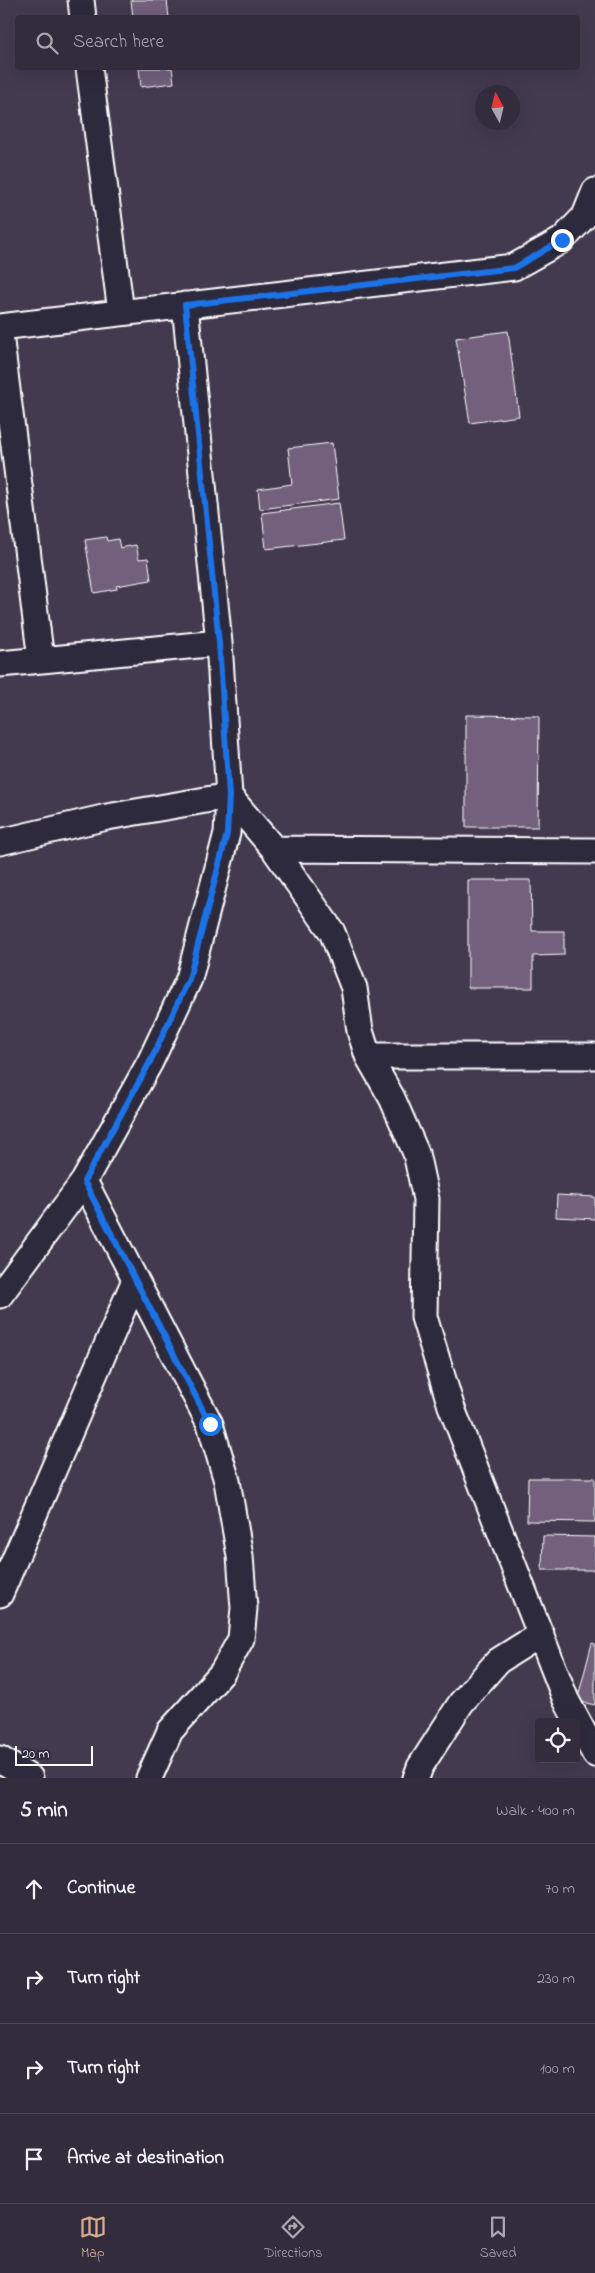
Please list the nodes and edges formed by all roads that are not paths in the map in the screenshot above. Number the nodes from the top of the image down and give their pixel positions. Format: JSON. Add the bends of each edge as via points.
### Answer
{"nodes":[{"id":1,"x":81,"y":0,"type":"edge"},
{"id":2,"x":83,"y":15,"type":"edge"},
{"id":3,"x":89,"y":70,"type":"edge"},
{"id":4,"x":595,"y":191,"type":"edge"},
{"id":5,"x":185,"y":305,"type":"junction"},
{"id":6,"x":121,"y":312,"type":"junction"},
{"id":7,"x":0,"y":327,"type":"edge"},
{"id":8,"x":0,"y":334,"type":"edge"},
{"id":9,"x":219,"y":643,"type":"junction"},
{"id":10,"x":41,"y":660,"type":"junction"},
{"id":11,"x":0,"y":664,"type":"edge"},
{"id":12,"x":229,"y":796,"type":"junction"},
{"id":13,"x":0,"y":842,"type":"edge"},
{"id":14,"x":274,"y":848,"type":"junction"},
{"id":15,"x":595,"y":851,"type":"edge"},
{"id":16,"x":368,"y":1056,"type":"junction"},
{"id":17,"x":595,"y":1056,"type":"edge"},
{"id":18,"x":84,"y":1181,"type":"junction"},
{"id":19,"x":135,"y":1280,"type":"junction"},
{"id":20,"x":0,"y":1295,"type":"edge"},
{"id":21,"x":0,"y":1594,"type":"edge"},
{"id":22,"x":541,"y":1634,"type":"junction"},
{"id":23,"x":595,"y":1754,"type":"edge"},
{"id":24,"x":0,"y":1760,"type":"edge"},
{"id":25,"x":30,"y":1778,"type":"edge"},
{"id":26,"x":149,"y":1778,"type":"edge"},
{"id":27,"x":416,"y":1778,"type":"edge"}],
"edges":[{"from":1,"to":2,"type":"street"},
{"from":3,"to":6,"type":"street"},
{"from":4,"to":5,"type":"street","via":[[585,216],[562,240],[514,268]]},
{"from":5,"to":6,"type":"street"},
{"from":5,"to":9,"type":"street"},
{"from":6,"to":7,"type":"street"},
{"from":8,"to":10,"type":"street"},
{"from":9,"to":10,"type":"street"},
{"from":9,"to":12,"type":"street"},
{"from":10,"to":11,"type":"street"},
{"from":12,"to":13,"type":"street","via":[[107,817]]},
{"from":12,"to":14,"type":"street"},
{"from":12,"to":18,"type":"street","via":[[227,834],[189,979],[150,1062]]},
{"from":14,"to":15,"type":"street"},
{"from":14,"to":16,"type":"street","via":[[332,932],[354,988],[360,1031]]},
{"from":16,"to":17,"type":"street"},
{"from":16,"to":22,"type":"street","via":[[392,1098],[416,1153],[426,1199],[426,1325],[452,1406]]},
{"from":18,"to":19,"type":"street"},
{"from":18,"to":20,"type":"street"},
{"from":19,"to":21,"type":"street"},
{"from":19,"to":26,"type":"street","via":[[210,1424],[227,1481],[240,1556],[244,1608],[241,1639],[222,1674],[170,1731]]},
{"from":22,"to":23,"type":"street","via":[[566,1700]]},
{"from":22,"to":27,"type":"street","via":[[498,1661],[461,1703],[420,1766]]},
{"from":24,"to":25,"type":"street"}]}
